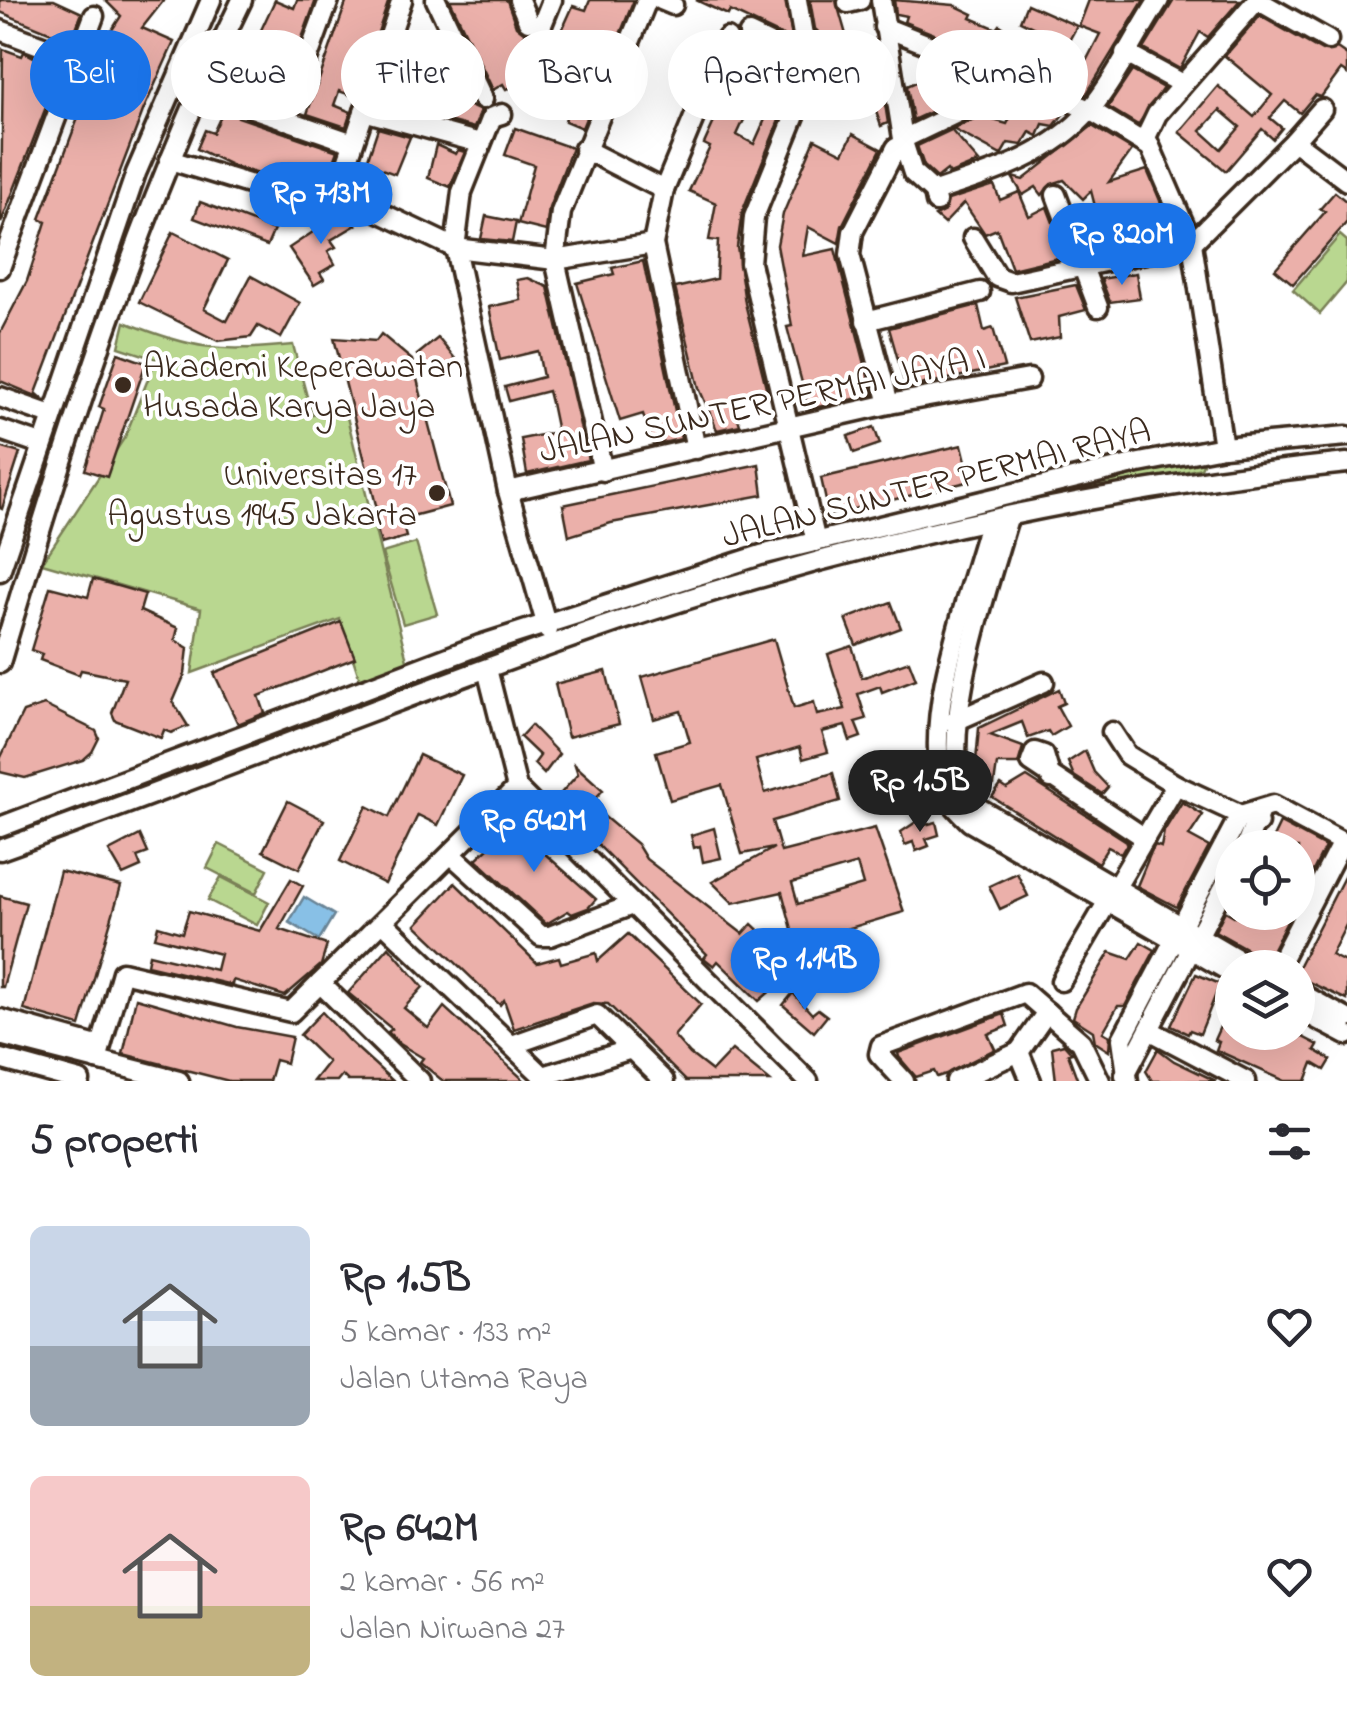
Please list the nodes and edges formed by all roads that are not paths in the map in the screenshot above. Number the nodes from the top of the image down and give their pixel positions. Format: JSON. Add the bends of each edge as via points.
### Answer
{"nodes":[{"id":1,"x":210,"y":0,"type":"edge"},
{"id":2,"x":329,"y":0,"type":"edge"},
{"id":3,"x":402,"y":0,"type":"edge"},
{"id":4,"x":436,"y":0,"type":"edge"},
{"id":5,"x":520,"y":0,"type":"edge"},
{"id":6,"x":552,"y":0,"type":"edge"},
{"id":7,"x":646,"y":0,"type":"edge"},
{"id":8,"x":797,"y":0,"type":"edge"},
{"id":9,"x":881,"y":0,"type":"edge"},
{"id":10,"x":1159,"y":0,"type":"edge"},
{"id":11,"x":1257,"y":0,"type":"edge"},
{"id":12,"x":236,"y":2,"type":"edge"},
{"id":13,"x":94,"y":16,"type":"dead end"},
{"id":14,"x":528,"y":21,"type":"dead end"},
{"id":15,"x":884,"y":27,"type":"junction"},
{"id":16,"x":0,"y":30,"type":"edge"},
{"id":17,"x":88,"y":30,"type":"edge"},
{"id":18,"x":318,"y":30,"type":"edge"},
{"id":19,"x":392,"y":30,"type":"edge"},
{"id":20,"x":451,"y":30,"type":"edge"},
{"id":21,"x":540,"y":30,"type":"edge"},
{"id":22,"x":802,"y":30,"type":"edge"},
{"id":23,"x":916,"y":40,"type":"edge"},
{"id":24,"x":1328,"y":40,"type":"dead end"},
{"id":25,"x":30,"y":41,"type":"edge"},
{"id":26,"x":1125,"y":53,"type":"junction"},
{"id":27,"x":1182,"y":84,"type":"junction"},
{"id":28,"x":1090,"y":110,"type":"junction"},
{"id":29,"x":1322,"y":110,"type":"dead end"},
{"id":30,"x":502,"y":114,"type":"dead end"},
{"id":31,"x":55,"y":120,"type":"edge"},
{"id":32,"x":286,"y":120,"type":"edge"},
{"id":33,"x":361,"y":120,"type":"edge"},
{"id":34,"x":397,"y":120,"type":"edge"},
{"id":35,"x":693,"y":120,"type":"edge"},
{"id":36,"x":794,"y":120,"type":"edge"},
{"id":37,"x":946,"y":120,"type":"edge"},
{"id":38,"x":1294,"y":141,"type":"junction"},
{"id":39,"x":354,"y":143,"type":"junction"},
{"id":40,"x":480,"y":143,"type":"junction"},
{"id":41,"x":901,"y":144,"type":"junction"},
{"id":42,"x":1147,"y":145,"type":"junction"},
{"id":43,"x":584,"y":149,"type":"junction"},
{"id":44,"x":170,"y":160,"type":"junction"},
{"id":45,"x":1347,"y":181,"type":"edge"},
{"id":46,"x":664,"y":190,"type":"junction"},
{"id":47,"x":337,"y":192,"type":"junction"},
{"id":48,"x":1056,"y":195,"type":"dead end"},
{"id":49,"x":974,"y":238,"type":"dead end"},
{"id":50,"x":1192,"y":243,"type":"junction"},
{"id":51,"x":653,"y":244,"type":"junction"},
{"id":52,"x":455,"y":248,"type":"junction"},
{"id":53,"x":556,"y":260,"type":"junction"},
{"id":54,"x":1083,"y":265,"type":"junction"},
{"id":55,"x":0,"y":268,"type":"edge"},
{"id":56,"x":980,"y":292,"type":"dead end"},
{"id":57,"x":1098,"y":307,"type":"dead end"},
{"id":58,"x":866,"y":321,"type":"junction"},
{"id":59,"x":1029,"y":379,"type":"dead end"},
{"id":60,"x":0,"y":397,"type":"edge"},
{"id":61,"x":889,"y":404,"type":"junction"},
{"id":62,"x":51,"y":415,"type":"junction"},
{"id":63,"x":0,"y":430,"type":"edge"},
{"id":64,"x":790,"y":430,"type":"junction"},
{"id":65,"x":1347,"y":436,"type":"edge"},
{"id":66,"x":41,"y":444,"type":"junction"},
{"id":67,"x":1244,"y":444,"type":"junction"},
{"id":68,"x":1223,"y":447,"type":"junction"},
{"id":69,"x":696,"y":450,"type":"junction"},
{"id":70,"x":1201,"y":451,"type":"junction"},
{"id":71,"x":1347,"y":463,"type":"edge"},
{"id":72,"x":602,"y":471,"type":"junction"},
{"id":73,"x":1247,"y":473,"type":"junction"},
{"id":74,"x":1206,"y":477,"type":"junction"},
{"id":75,"x":508,"y":491,"type":"junction"},
{"id":76,"x":998,"y":520,"type":"junction"},
{"id":77,"x":816,"y":542,"type":"junction"},
{"id":78,"x":0,"y":571,"type":"edge"},
{"id":79,"x":546,"y":623,"type":"junction"},
{"id":80,"x":550,"y":646,"type":"junction"},
{"id":81,"x":0,"y":663,"type":"edge"},
{"id":82,"x":487,"y":669,"type":"junction"},
{"id":83,"x":1044,"y":682,"type":"dead end"},
{"id":84,"x":958,"y":719,"type":"junction"},
{"id":85,"x":940,"y":728,"type":"junction"},
{"id":86,"x":1112,"y":732,"type":"dead end"},
{"id":87,"x":1052,"y":778,"type":"dead end"},
{"id":88,"x":1176,"y":785,"type":"junction"},
{"id":89,"x":517,"y":788,"type":"junction"},
{"id":90,"x":1240,"y":815,"type":"junction"},
{"id":91,"x":1258,"y":815,"type":"junction"},
{"id":92,"x":0,"y":828,"type":"edge"},
{"id":93,"x":1252,"y":830,"type":"edge"},
{"id":94,"x":1145,"y":838,"type":"junction"},
{"id":95,"x":0,"y":850,"type":"edge"},
{"id":96,"x":452,"y":855,"type":"junction"},
{"id":97,"x":1112,"y":896,"type":"junction"},
{"id":98,"x":1215,"y":897,"type":"edge"},
{"id":99,"x":632,"y":905,"type":"junction"},
{"id":100,"x":383,"y":922,"type":"junction"},
{"id":101,"x":1187,"y":939,"type":"junction"},
{"id":102,"x":1286,"y":950,"type":"edge"},
{"id":103,"x":1215,"y":951,"type":"edge"},
{"id":104,"x":1215,"y":960,"type":"edge"},
{"id":105,"x":1061,"y":981,"type":"dead end"},
{"id":106,"x":320,"y":983,"type":"junction"},
{"id":107,"x":1315,"y":1002,"type":"edge"},
{"id":108,"x":1047,"y":1012,"type":"junction"},
{"id":109,"x":1315,"y":1018,"type":"edge"},
{"id":110,"x":1347,"y":1020,"type":"edge"},
{"id":111,"x":3,"y":1028,"type":"edge"},
{"id":112,"x":1149,"y":1030,"type":"junction"},
{"id":113,"x":1347,"y":1035,"type":"edge"},
{"id":114,"x":512,"y":1045,"type":"junction"},
{"id":115,"x":632,"y":1049,"type":"junction"},
{"id":116,"x":1020,"y":1052,"type":"junction"},
{"id":117,"x":99,"y":1054,"type":"junction"},
{"id":118,"x":2,"y":1060,"type":"edge"},
{"id":119,"x":1126,"y":1078,"type":"edge"},
{"id":120,"x":0,"y":1080,"type":"edge"},
{"id":121,"x":960,"y":1080,"type":"edge"},
{"id":122,"x":80,"y":1081,"type":"edge"},
{"id":123,"x":179,"y":1081,"type":"edge"},
{"id":124,"x":420,"y":1081,"type":"edge"},
{"id":125,"x":664,"y":1081,"type":"edge"},
{"id":126,"x":808,"y":1081,"type":"edge"},
{"id":127,"x":904,"y":1081,"type":"edge"},
{"id":128,"x":1031,"y":1081,"type":"edge"},
{"id":129,"x":1100,"y":1081,"type":"edge"},
{"id":130,"x":1246,"y":1081,"type":"edge"}],
"edges":[{"from":1,"to":62,"type":"street","via":[[136,173]]},
{"from":2,"to":18,"type":"street"},
{"from":3,"to":19,"type":"street"},
{"from":4,"to":20,"type":"street"},
{"from":5,"to":14,"type":"street"},
{"from":6,"to":21,"type":"street"},
{"from":7,"to":43,"type":"street"},
{"from":8,"to":22,"type":"street"},
{"from":9,"to":15,"type":"street"},
{"from":10,"to":26,"type":"street"},
{"from":11,"to":24,"type":"street"},
{"from":11,"to":27,"type":"street"},
{"from":12,"to":44,"type":"street"},
{"from":13,"to":17,"type":"street"},
{"from":15,"to":23,"type":"street"},
{"from":15,"to":41,"type":"street"},
{"from":16,"to":25,"type":"street"},
{"from":26,"to":27,"type":"street"},
{"from":26,"to":28,"type":"street"},
{"from":27,"to":42,"type":"street","via":[[1151,122]]},
{"from":28,"to":41,"type":"street","via":[[1010,166],[935,198],[913,173]]},
{"from":28,"to":42,"type":"street"},
{"from":29,"to":38,"type":"street"},
{"from":30,"to":40,"type":"street","name":"JALAN SUNTER PERMAI JAYA I","via":[[495,114]]},
{"from":31,"to":55,"type":"street"},
{"from":32,"to":39,"type":"street"},
{"from":33,"to":39,"type":"street"},
{"from":34,"to":40,"type":"street"},
{"from":35,"to":46,"type":"street"},
{"from":36,"to":64,"type":"street","via":[[750,240]]},
{"from":37,"to":41,"type":"street"},
{"from":38,"to":45,"type":"street"},
{"from":38,"to":50,"type":"street"},
{"from":39,"to":47,"type":"street"},
{"from":40,"to":52,"type":"street","name":"JALAN SUNTER PERMAI JAYA I","via":[[462,192]]},
{"from":41,"to":58,"type":"street","via":[[888,156],[853,232],[852,268]]},
{"from":42,"to":50,"type":"street"},
{"from":43,"to":46,"type":"street"},
{"from":43,"to":53,"type":"street","via":[[561,212]]},
{"from":44,"to":47,"type":"street","via":[[312,203]]},
{"from":44,"to":81,"type":"street","via":[[72,424]]},
{"from":46,"to":51,"type":"street"},
{"from":47,"to":52,"type":"street"},
{"from":48,"to":54,"type":"street"},
{"from":49,"to":54,"type":"street","via":[[1004,280]]},
{"from":50,"to":54,"type":"street"},
{"from":50,"to":68,"type":"street"},
{"from":51,"to":53,"type":"street"},
{"from":51,"to":69,"type":"street"},
{"from":52,"to":53,"type":"street"},
{"from":52,"to":75,"type":"street","name":"JALAN SUNTER PERMAI JAYA I"},
{"from":53,"to":72,"type":"street"},
{"from":54,"to":57,"type":"street"},
{"from":56,"to":58,"type":"street"},
{"from":58,"to":61,"type":"street"},
{"from":59,"to":61,"type":"street","name":"JALAN SUNTER PERMAI JAYA I"},
{"from":60,"to":62,"type":"street"},
{"from":61,"to":64,"type":"street","name":"JALAN SUNTER PERMAI JAYA I"},
{"from":62,"to":66,"type":"street"},
{"from":63,"to":66,"type":"street"},
{"from":64,"to":69,"type":"street","name":"JALAN SUNTER PERMAI JAYA I"},
{"from":64,"to":77,"type":"street"},
{"from":65,"to":67,"type":"street","name":"JALAN SUNTER PERMAI RAYA"},
{"from":66,"to":78,"type":"street"},
{"from":67,"to":68,"type":"street","name":"JALAN SUNTER PERMAI RAYA"},
{"from":67,"to":73,"type":"street","via":[[1239,459]]},
{"from":68,"to":70,"type":"street","name":"JALAN SUNTER PERMAI RAYA"},
{"from":69,"to":72,"type":"street","name":"JALAN SUNTER PERMAI JAYA I"},
{"from":70,"to":74,"type":"street","via":[[1209,462]]},
{"from":70,"to":77,"type":"street","name":"JALAN SUNTER PERMAI RAYA"},
{"from":71,"to":73,"type":"street","name":"JALAN SUNTER PERMAI RAYA"},
{"from":72,"to":75,"type":"street","name":"JALAN SUNTER PERMAI JAYA I"},
{"from":73,"to":74,"type":"street","name":"JALAN SUNTER PERMAI RAYA"},
{"from":74,"to":76,"type":"street","name":"JALAN SUNTER PERMAI RAYA"},
{"from":75,"to":79,"type":"street","name":"JALAN SUNTER PERMAI JAYA I"},
{"from":76,"to":80,"type":"street","name":"JALAN SUNTER PERMAI RAYA","via":[[766,576]]},
{"from":76,"to":84,"type":"street"},
{"from":76,"to":85,"type":"street","via":[[948,674]]},
{"from":77,"to":79,"type":"street","name":"JALAN SUNTER PERMAI RAYA"},
{"from":79,"to":80,"type":"street"},
{"from":79,"to":92,"type":"street","name":"JALAN SUNTER PERMAI RAYA"},
{"from":80,"to":82,"type":"street","name":"JALAN SUNTER PERMAI RAYA"},
{"from":82,"to":89,"type":"street"},
{"from":82,"to":95,"type":"street","name":"JALAN SUNTER PERMAI RAYA"},
{"from":83,"to":84,"type":"street"},
{"from":84,"to":85,"type":"street"},
{"from":84,"to":97,"type":"street","via":[[955,772],[966,800]]},
{"from":85,"to":97,"type":"street","via":[[940,772],[956,809]]},
{"from":86,"to":88,"type":"street","via":[[1127,756]]},
{"from":87,"to":94,"type":"street"},
{"from":88,"to":90,"type":"street"},
{"from":88,"to":94,"type":"street"},
{"from":89,"to":96,"type":"street"},
{"from":89,"to":99,"type":"street"},
{"from":90,"to":91,"type":"street"},
{"from":90,"to":101,"type":"street"},
{"from":91,"to":93,"type":"street"},
{"from":91,"to":102,"type":"street","via":[[1279,807],[1342,842]]},
{"from":94,"to":97,"type":"street"},
{"from":96,"to":99,"type":"street","via":[[541,936]]},
{"from":96,"to":100,"type":"street"},
{"from":97,"to":101,"type":"street"},
{"from":97,"to":105,"type":"street"},
{"from":98,"to":101,"type":"street"},
{"from":99,"to":126,"type":"street"},
{"from":100,"to":106,"type":"street"},
{"from":100,"to":114,"type":"street"},
{"from":101,"to":103,"type":"street"},
{"from":101,"to":104,"type":"street"},
{"from":101,"to":112,"type":"street"},
{"from":101,"to":119,"type":"street","via":[[1122,1039]]},
{"from":106,"to":117,"type":"street","via":[[291,1012],[122,972]]},
{"from":106,"to":124,"type":"street"},
{"from":107,"to":110,"type":"street"},
{"from":108,"to":116,"type":"street"},
{"from":108,"to":127,"type":"street","via":[[1025,993],[881,1046],[880,1054]]},
{"from":108,"to":129,"type":"street","via":[[1082,1042]]},
{"from":109,"to":113,"type":"street"},
{"from":111,"to":117,"type":"street"},
{"from":112,"to":119,"type":"street"},
{"from":112,"to":130,"type":"street"},
{"from":114,"to":115,"type":"street","via":[[547,1076]]},
{"from":114,"to":115,"type":"street","via":[[593,1015]]},
{"from":115,"to":125,"type":"street"},
{"from":116,"to":121,"type":"street"},
{"from":116,"to":128,"type":"street"},
{"from":117,"to":123,"type":"street"},
{"from":118,"to":120,"type":"street"},
{"from":118,"to":122,"type":"street"}]}
